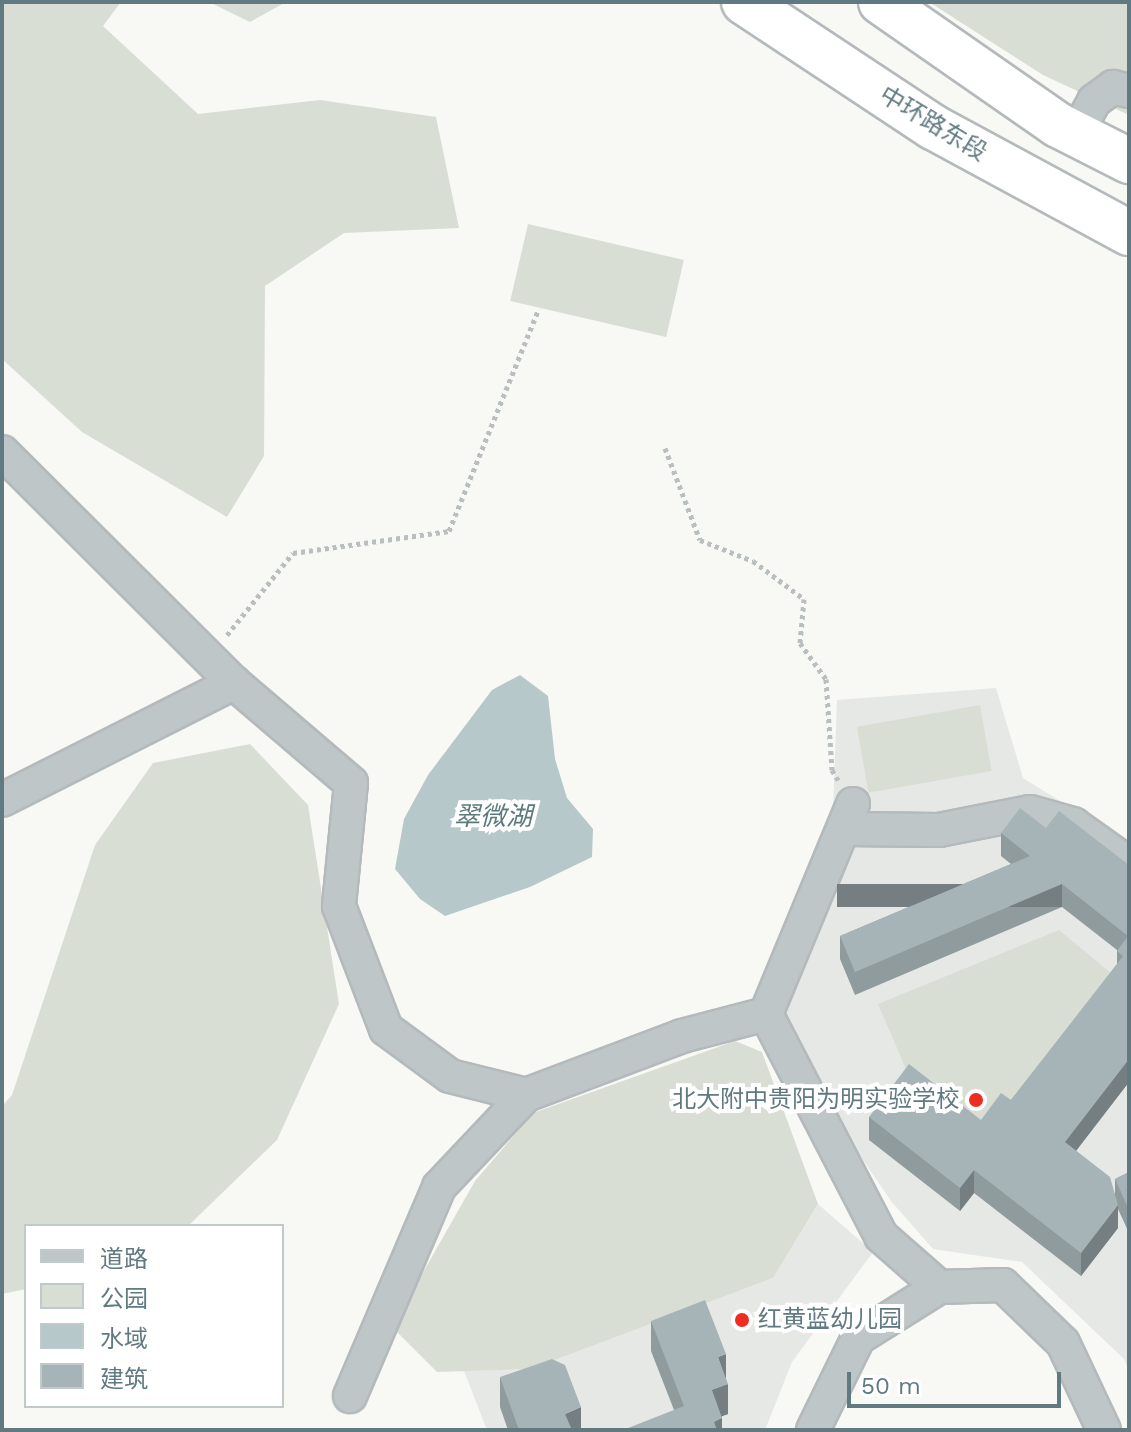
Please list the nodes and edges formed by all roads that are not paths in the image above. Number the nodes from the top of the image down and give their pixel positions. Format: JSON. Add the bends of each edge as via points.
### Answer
{"nodes":[{"id":1,"x":744,"y":2,"type":"edge"},
{"id":2,"x":881,"y":2,"type":"edge"},
{"id":3,"x":1129,"y":91,"type":"edge"},
{"id":4,"x":1076,"y":134,"type":"junction"},
{"id":5,"x":1129,"y":161,"type":"edge"},
{"id":6,"x":1129,"y":233,"type":"edge"},
{"id":7,"x":2,"y":452,"type":"edge"},
{"id":8,"x":234,"y":683,"type":"junction"},
{"id":9,"x":2,"y":800,"type":"edge"},
{"id":10,"x":1129,"y":864,"type":"edge"},
{"id":11,"x":766,"y":1014,"type":"junction"},
{"id":12,"x":526,"y":1095,"type":"junction"},
{"id":13,"x":939,"y":1287,"type":"junction"},
{"id":14,"x":350,"y":1396,"type":"dead end"},
{"id":15,"x":813,"y":1430,"type":"edge"},
{"id":16,"x":1104,"y":1430,"type":"edge"}],
"edges":[{"from":1,"to":6,"type":"highway","name":"中环路东段","via":[[933,127]]},
{"from":2,"to":4,"type":"highway"},
{"from":3,"to":4,"type":"street","via":[[1113,87],[1094,101]]},
{"from":4,"to":5,"type":"highway"},
{"from":7,"to":8,"type":"street"},
{"from":8,"to":9,"type":"street"},
{"from":8,"to":12,"type":"street","via":[[351,783],[339,906],[386,1029],[450,1076]]},
{"from":10,"to":11,"type":"street","via":[[1073,824],[1030,812],[939,830],[849,816]]},
{"from":11,"to":12,"type":"street","via":[[682,1036]]},
{"from":11,"to":13,"type":"street","via":[[881,1236]]},
{"from":12,"to":14,"type":"street","via":[[439,1187]]},
{"from":13,"to":15,"type":"street","via":[[858,1338]]},
{"from":13,"to":16,"type":"street","via":[[1003,1285],[1063,1343]]}]}
